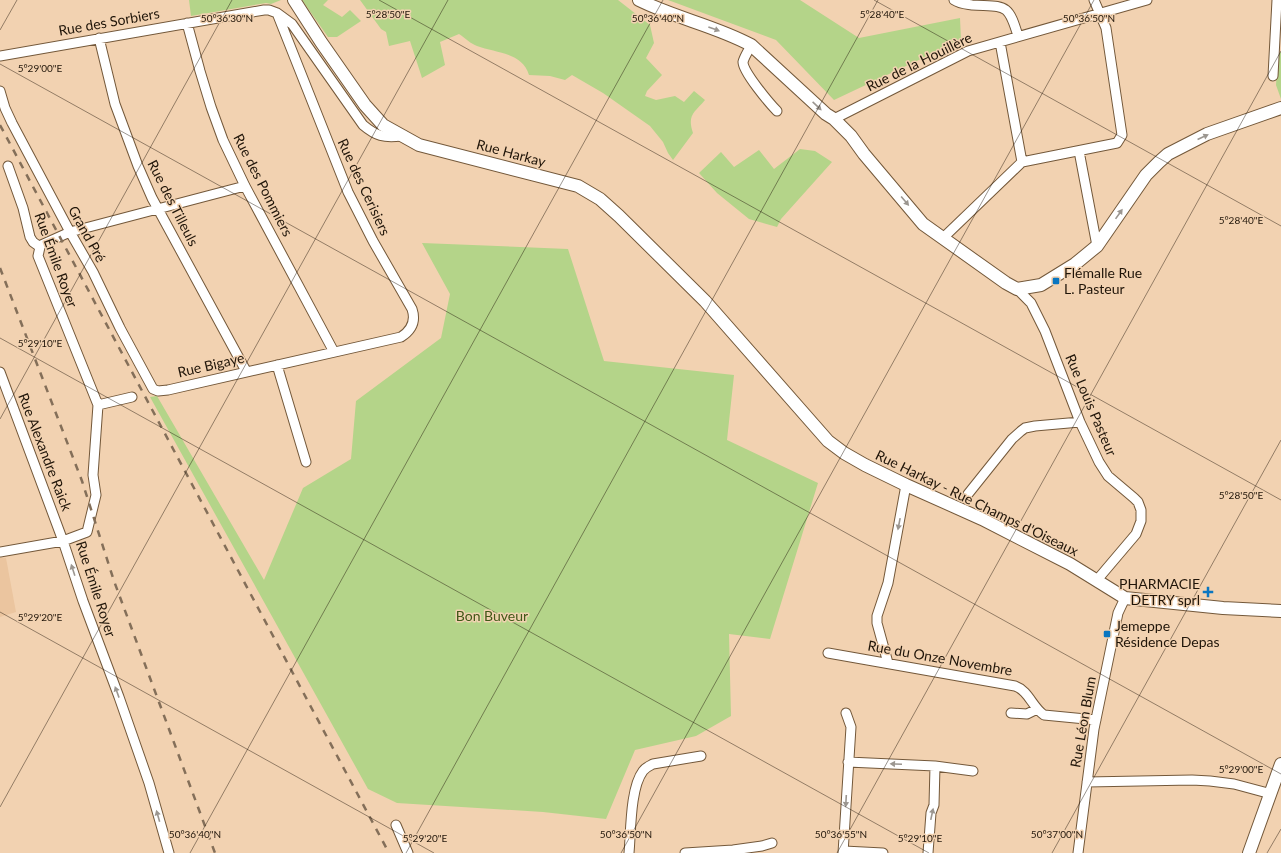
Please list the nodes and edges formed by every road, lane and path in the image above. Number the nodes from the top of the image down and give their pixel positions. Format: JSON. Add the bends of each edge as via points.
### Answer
{"nodes":[{"id":1,"x":294,"y":0,"type":"edge"},
{"id":2,"x":639,"y":0,"type":"edge"},
{"id":3,"x":954,"y":0,"type":"edge"},
{"id":4,"x":1094,"y":0,"type":"edge"},
{"id":5,"x":1147,"y":0,"type":"edge"},
{"id":6,"x":1277,"y":0,"type":"edge"},
{"id":7,"x":277,"y":13,"type":"junction"},
{"id":8,"x":1099,"y":14,"type":"junction"},
{"id":9,"x":187,"y":23,"type":"junction"},
{"id":10,"x":1018,"y":36,"type":"junction"},
{"id":11,"x":99,"y":38,"type":"junction"},
{"id":12,"x":1000,"y":42,"type":"junction"},
{"id":13,"x":751,"y":45,"type":"junction"},
{"id":14,"x":0,"y":56,"type":"edge"},
{"id":15,"x":1273,"y":76,"type":"dead end"},
{"id":16,"x":0,"y":91,"type":"edge"},
{"id":17,"x":1281,"y":108,"type":"edge"},
{"id":18,"x":777,"y":111,"type":"dead end"},
{"id":19,"x":834,"y":119,"type":"junction"},
{"id":20,"x":401,"y":136,"type":"junction"},
{"id":21,"x":1079,"y":151,"type":"junction"},
{"id":22,"x":1022,"y":162,"type":"junction"},
{"id":23,"x":8,"y":166,"type":"dead end"},
{"id":24,"x":245,"y":186,"type":"junction"},
{"id":25,"x":158,"y":208,"type":"junction"},
{"id":26,"x":70,"y":232,"type":"junction"},
{"id":27,"x":944,"y":237,"type":"junction"},
{"id":28,"x":1097,"y":246,"type":"junction"},
{"id":29,"x":40,"y":247,"type":"junction"},
{"id":30,"x":1017,"y":289,"type":"junction"},
{"id":31,"x":732,"y":332,"type":"joint"},
{"id":32,"x":372,"y":344,"type":"joint"},
{"id":33,"x":334,"y":352,"type":"junction"},
{"id":34,"x":277,"y":365,"type":"junction"},
{"id":35,"x":246,"y":371,"type":"junction"},
{"id":36,"x":0,"y":372,"type":"edge"},
{"id":37,"x":153,"y":390,"type":"joint"},
{"id":38,"x":132,"y":397,"type":"dead end"},
{"id":39,"x":98,"y":405,"type":"junction"},
{"id":40,"x":1080,"y":422,"type":"junction"},
{"id":41,"x":306,"y":462,"type":"dead end"},
{"id":42,"x":906,"y":485,"type":"junction"},
{"id":43,"x":968,"y":494,"type":"dead end"},
{"id":44,"x":63,"y":541,"type":"junction"},
{"id":45,"x":0,"y":552,"type":"edge"},
{"id":46,"x":1098,"y":580,"type":"junction"},
{"id":47,"x":1125,"y":598,"type":"junction"},
{"id":48,"x":1281,"y":611,"type":"edge"},
{"id":49,"x":828,"y":653,"type":"dead end"},
{"id":50,"x":888,"y":664,"type":"junction"},
{"id":51,"x":1037,"y":708,"type":"junction"},
{"id":52,"x":846,"y":713,"type":"dead end"},
{"id":53,"x":1010,"y":713,"type":"dead end"},
{"id":54,"x":1096,"y":720,"type":"junction"},
{"id":55,"x":701,"y":756,"type":"dead end"},
{"id":56,"x":848,"y":762,"type":"junction"},
{"id":57,"x":1281,"y":764,"type":"edge"},
{"id":58,"x":935,"y":766,"type":"junction"},
{"id":59,"x":974,"y":770,"type":"dead end"},
{"id":60,"x":1087,"y":782,"type":"junction"},
{"id":61,"x":1270,"y":794,"type":"junction"},
{"id":62,"x":396,"y":825,"type":"dead end"},
{"id":63,"x":772,"y":843,"type":"dead end"},
{"id":64,"x":844,"y":852,"type":"edge"},
{"id":65,"x":169,"y":853,"type":"edge"},
{"id":66,"x":408,"y":853,"type":"edge"},
{"id":67,"x":628,"y":853,"type":"edge"},
{"id":68,"x":686,"y":853,"type":"edge"},
{"id":69,"x":883,"y":853,"type":"edge"},
{"id":70,"x":928,"y":853,"type":"edge"},
{"id":71,"x":1078,"y":853,"type":"edge"},
{"id":72,"x":1248,"y":853,"type":"edge"}],
"edges":[{"from":1,"to":20,"type":"street","name":"Rue Harkay","via":[[365,105],[383,125]]},
{"from":2,"to":13,"type":"street","one_way":true},
{"from":3,"to":10,"type":"street","via":[[962,4],[1003,8],[1012,16]]},
{"from":4,"to":8,"type":"street"},
{"from":5,"to":8,"type":"street","name":"Rue de la Houillère"},
{"from":6,"to":15,"type":"street"},
{"from":7,"to":9,"type":"street","name":"Rue des Sorbiers","via":[[264,10]]},
{"from":7,"to":20,"type":"street","via":[[292,24],[363,124],[388,138]]},
{"from":7,"to":32,"type":"street","name":"Rue des Cerisiers","via":[[348,192],[414,314],[413,323],[405,334]]},
{"from":8,"to":10,"type":"street","name":"Rue de la Houillère"},
{"from":8,"to":21,"type":"street","via":[[1106,28],[1122,135],[1117,143]]},
{"from":9,"to":11,"type":"street","name":"Rue des Sorbiers"},
{"from":9,"to":24,"type":"street","name":"Rue des Pommiers","via":[[211,107],[223,140]]},
{"from":10,"to":12,"type":"street","name":"Rue de la Houillère"},
{"from":11,"to":14,"type":"street","name":"Rue des Sorbiers"},
{"from":11,"to":25,"type":"street","name":"Rue des Tilleuls","via":[[123,128]]},
{"from":12,"to":19,"type":"street","name":"Rue de la Houillère","via":[[968,51]]},
{"from":12,"to":22,"type":"street"},
{"from":13,"to":18,"type":"street","via":[[743,62],[745,68],[766,100]]},
{"from":13,"to":19,"type":"street","one_way":true},
{"from":16,"to":26,"type":"street","name":"Grand Pré","via":[[12,123]]},
{"from":28,"to":17,"type":"street","one_way":true,"via":[[1146,176],[1168,154],[1207,134]]},
{"from":19,"to":27,"type":"street","one_way":true,"via":[[923,224]]},
{"from":20,"to":31,"type":"street","name":"Rue Harkay","via":[[419,145],[578,186],[600,199],[705,301]]},
{"from":21,"to":22,"type":"street"},
{"from":21,"to":28,"type":"street"},
{"from":22,"to":27,"type":"street"},
{"from":23,"to":29,"type":"street","name":"Rue Émile Royer","via":[[30,237]]},
{"from":24,"to":25,"type":"street"},
{"from":24,"to":33,"type":"street","name":"Rue des Pommiers"},
{"from":25,"to":26,"type":"street"},
{"from":25,"to":35,"type":"street","name":"Rue des Tilleuls"},
{"from":26,"to":29,"type":"street"},
{"from":26,"to":37,"type":"street","name":"Grand Pré"},
{"from":27,"to":30,"type":"street"},
{"from":28,"to":30,"type":"street","via":[[1075,264],[1041,285]]},
{"from":29,"to":39,"type":"street","name":"Rue Émile Royer","via":[[38,256]]},
{"from":30,"to":40,"type":"street","name":"Rue Louis Pasteur","via":[[1031,303],[1045,331]]},
{"from":31,"to":42,"type":"street","name":"Rue Harkay - Rue Champs d'Oiseaux","via":[[828,441],[844,453]]},
{"from":32,"to":33,"type":"street","name":"Rue Bigaye"},
{"from":33,"to":34,"type":"street","name":"Rue Bigaye"},
{"from":34,"to":35,"type":"street","name":"Rue Bigaye"},
{"from":34,"to":41,"type":"street"},
{"from":35,"to":37,"type":"street","name":"Rue Bigaye","via":[[168,390]]},
{"from":36,"to":44,"type":"street","name":"Rue Alexandre Raick"},
{"from":38,"to":39,"type":"street"},
{"from":39,"to":44,"type":"street","name":"Rue Émile Royer","via":[[93,475],[96,495],[94,505],[87,532]]},
{"from":40,"to":43,"type":"street","via":[[1025,428],[1012,439]]},
{"from":40,"to":46,"type":"street","name":"Rue Louis Pasteur","via":[[1104,472],[1134,498],[1141,510],[1140,526],[1134,536]]},
{"from":42,"to":46,"type":"street","name":"Rue Harkay - Rue Champs d'Oiseaux","via":[[982,519]]},
{"from":42,"to":50,"type":"street","one_way":true,"via":[[888,583],[877,616]]},
{"from":44,"to":45,"type":"street"},
{"from":65,"to":44,"type":"street","name":"Rue Émile Royer","one_way":true,"via":[[149,783]]},
{"from":46,"to":47,"type":"street","name":"Rue Harkay - Rue Champs d'Oiseaux"},
{"from":47,"to":48,"type":"street","name":"Rue Harkay - Rue Champs d'Oiseaux"},
{"from":47,"to":54,"type":"street","name":"Rue Léon Blum","via":[[1118,614]]},
{"from":49,"to":50,"type":"street","name":"Rue du Onze Novembre"},
{"from":50,"to":51,"type":"street","name":"Rue du Onze Novembre","via":[[1015,686],[1024,691]]},
{"from":51,"to":53,"type":"street","via":[[1027,714]]},
{"from":51,"to":54,"type":"street","name":"Rue du Onze Novembre","via":[[1044,715]]},
{"from":52,"to":56,"type":"street","via":[[851,727]]},
{"from":54,"to":60,"type":"street","name":"Rue Léon Blum"},
{"from":55,"to":67,"type":"street","via":[[653,764],[642,772],[634,798]]},
{"from":58,"to":56,"type":"street","one_way":true},
{"from":56,"to":64,"type":"street","one_way":true},
{"from":57,"to":61,"type":"street"},
{"from":58,"to":59,"type":"street"},
{"from":70,"to":58,"type":"street","one_way":true,"via":[[934,805]]},
{"from":60,"to":61,"type":"street","via":[[1205,781],[1234,784]]},
{"from":60,"to":71,"type":"street","name":"Rue Léon Blum"},
{"from":61,"to":72,"type":"street"},
{"from":62,"to":66,"type":"street"},
{"from":63,"to":68,"type":"street","via":[[747,848]]},
{"from":64,"to":69,"type":"street"}]}
